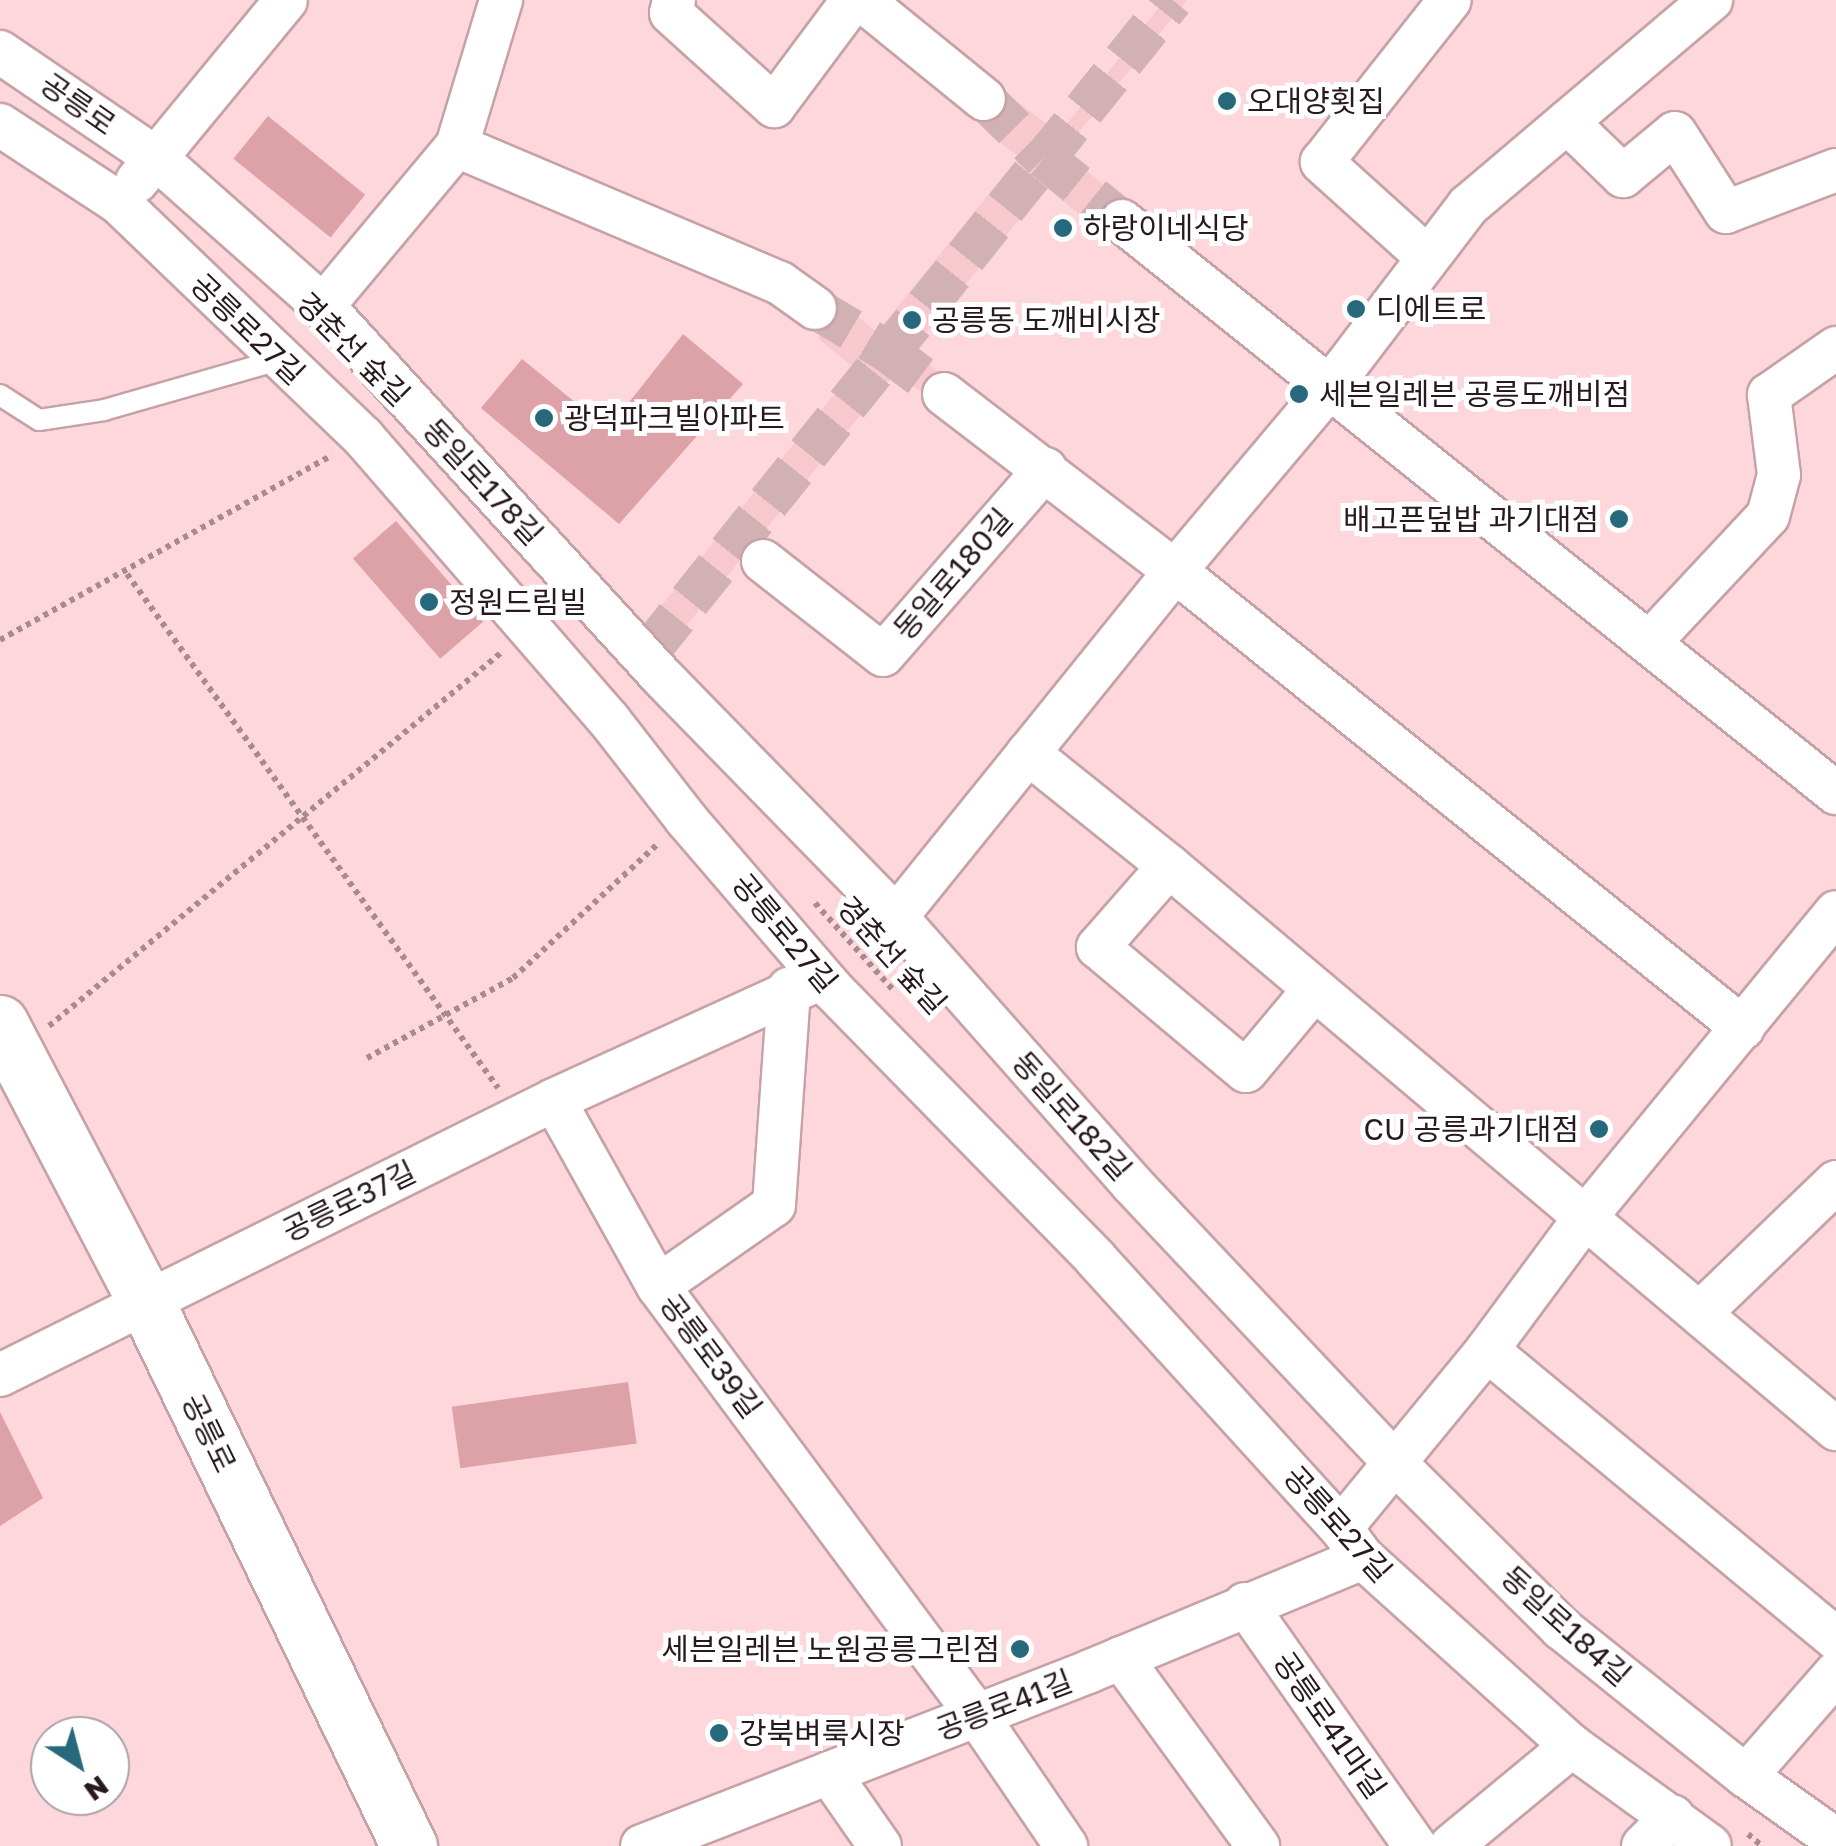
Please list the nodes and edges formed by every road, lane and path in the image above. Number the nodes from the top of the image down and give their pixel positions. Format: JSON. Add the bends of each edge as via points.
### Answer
{"nodes":[{"id":1,"x":286,"y":0,"type":"edge"},
{"id":2,"x":501,"y":0,"type":"edge"},
{"id":3,"x":674,"y":0,"type":"edge"},
{"id":4,"x":853,"y":0,"type":"edge"},
{"id":5,"x":862,"y":0,"type":"edge"},
{"id":6,"x":1450,"y":0,"type":"edge"},
{"id":7,"x":1687,"y":6,"type":"edge"},
{"id":8,"x":0,"y":52,"type":"edge"},
{"id":9,"x":984,"y":99,"type":"tunnel mouth"},
{"id":10,"x":1567,"y":122,"type":"junction"},
{"id":11,"x":0,"y":125,"type":"edge"},
{"id":12,"x":457,"y":146,"type":"junction"},
{"id":13,"x":156,"y":158,"type":"junction"},
{"id":14,"x":1836,"y":170,"type":"edge"},
{"id":15,"x":119,"y":203,"type":"junction"},
{"id":16,"x":1122,"y":221,"type":"tunnel mouth"},
{"id":17,"x":1427,"y":257,"type":"junction"},
{"id":18,"x":323,"y":306,"type":"junction"},
{"id":19,"x":815,"y":308,"type":"tunnel mouth"},
{"id":20,"x":1836,"y":348,"type":"edge"},
{"id":21,"x":278,"y":360,"type":"junction"},
{"id":22,"x":1330,"y":388,"type":"junction"},
{"id":23,"x":944,"y":394,"type":"tunnel mouth"},
{"id":24,"x":0,"y":396,"type":"edge"},
{"id":25,"x":363,"y":437,"type":"junction"},
{"id":26,"x":1045,"y":469,"type":"junction"},
{"id":27,"x":763,"y":562,"type":"dead end"},
{"id":28,"x":1175,"y":571,"type":"junction"},
{"id":29,"x":127,"y":574,"type":"dead end"},
{"id":30,"x":530,"y":628,"type":"junction"},
{"id":31,"x":0,"y":640,"type":"edge"},
{"id":32,"x":1649,"y":644,"type":"junction"},
{"id":33,"x":1028,"y":754,"type":"junction"},
{"id":34,"x":1836,"y":794,"type":"edge"},
{"id":35,"x":686,"y":819,"type":"junction"},
{"id":36,"x":1169,"y":866,"type":"junction"},
{"id":37,"x":810,"y":897,"type":"dead end"},
{"id":38,"x":1836,"y":912,"type":"edge"},
{"id":39,"x":896,"y":918,"type":"junction"},
{"id":40,"x":806,"y":984,"type":"junction"},
{"id":41,"x":1312,"y":991,"type":"junction"},
{"id":42,"x":900,"y":998,"type":"dead end"},
{"id":43,"x":1743,"y":1028,"type":"junction"},
{"id":44,"x":8,"y":1038,"type":"edge"},
{"id":45,"x":367,"y":1058,"type":"dead end"},
{"id":46,"x":537,"y":1109,"type":"junction"},
{"id":47,"x":1836,"y":1182,"type":"edge"},
{"id":48,"x":1584,"y":1219,"type":"junction"},
{"id":49,"x":658,"y":1286,"type":"junction"},
{"id":50,"x":144,"y":1301,"type":"junction"},
{"id":51,"x":1700,"y":1313,"type":"junction"},
{"id":52,"x":1487,"y":1350,"type":"junction"},
{"id":53,"x":0,"y":1375,"type":"edge"},
{"id":54,"x":1836,"y":1429,"type":"edge"},
{"id":55,"x":1396,"y":1464,"type":"junction"},
{"id":56,"x":1352,"y":1543,"type":"junction"},
{"id":57,"x":1245,"y":1604,"type":"junction"},
{"id":58,"x":1836,"y":1639,"type":"edge"},
{"id":59,"x":1121,"y":1658,"type":"junction"},
{"id":60,"x":1836,"y":1673,"type":"edge"},
{"id":61,"x":976,"y":1714,"type":"junction"},
{"id":62,"x":1572,"y":1746,"type":"junction"},
{"id":63,"x":829,"y":1772,"type":"junction"},
{"id":64,"x":1746,"y":1776,"type":"junction"},
{"id":65,"x":1673,"y":1816,"type":"junction"},
{"id":66,"x":728,"y":1831,"type":"edge"},
{"id":67,"x":1722,"y":1834,"type":"edge"},
{"id":68,"x":1836,"y":1840,"type":"edge"},
{"id":69,"x":410,"y":1846,"type":"edge"},
{"id":70,"x":642,"y":1846,"type":"edge"},
{"id":71,"x":880,"y":1846,"type":"edge"},
{"id":72,"x":1066,"y":1846,"type":"edge"},
{"id":73,"x":1258,"y":1846,"type":"edge"},
{"id":74,"x":1414,"y":1846,"type":"edge"},
{"id":75,"x":1451,"y":1846,"type":"edge"},
{"id":76,"x":1643,"y":1846,"type":"edge"},
{"id":77,"x":1762,"y":1846,"type":"edge"}],
"edges":[{"from":1,"to":13,"type":"street"},
{"from":2,"to":12,"type":"street"},
{"from":3,"to":4,"type":"street","via":[[672,13],[774,106]]},
{"from":5,"to":9,"type":"street"},
{"from":6,"to":17,"type":"street","via":[[1322,162]]},
{"from":7,"to":10,"type":"street"},
{"from":8,"to":13,"type":"street","name":"공릉로"},
{"from":10,"to":14,"type":"street","via":[[1623,176],[1675,133],[1726,212]]},
{"from":10,"to":17,"type":"street","via":[[1468,206]]},
{"from":11,"to":15,"type":"street","name":"공릉로27길"},
{"from":12,"to":18,"type":"street"},
{"from":12,"to":19,"type":"street","via":[[780,283]]},
{"from":13,"to":15,"type":"street"},
{"from":13,"to":18,"type":"street","name":"동일로178길"},
{"from":15,"to":21,"type":"street","name":"공릉로27길"},
{"from":16,"to":22,"type":"street"},
{"from":17,"to":22,"type":"street"},
{"from":18,"to":39,"type":"street","name":"동일로178길"},
{"from":20,"to":32,"type":"street","via":[[1769,395],[1780,475],[1768,516]]},
{"from":21,"to":24,"type":"lane","via":[[104,410],[39,420]]},
{"from":21,"to":25,"type":"street","name":"공릉로27길"},
{"from":22,"to":28,"type":"street"},
{"from":22,"to":32,"type":"street"},
{"from":23,"to":26,"type":"street"},
{"from":25,"to":30,"type":"street","name":"공릉로27길"},
{"from":25,"to":31,"type":"path"},
{"from":26,"to":27,"type":"street","name":"동일로180길","via":[[883,655]]},
{"from":26,"to":28,"type":"street"},
{"from":28,"to":33,"type":"street"},
{"from":28,"to":43,"type":"street"},
{"from":29,"to":46,"type":"path"},
{"from":30,"to":35,"type":"street","name":"공릉로27길"},
{"from":30,"to":44,"type":"path"},
{"from":32,"to":34,"type":"street"},
{"from":33,"to":36,"type":"street"},
{"from":33,"to":39,"type":"street"},
{"from":35,"to":40,"type":"street","name":"공릉로27길"},
{"from":35,"to":45,"type":"path","via":[[514,978]]},
{"from":36,"to":41,"type":"street"},
{"from":36,"to":41,"type":"street","via":[[1098,947],[1246,1070]]},
{"from":37,"to":42,"type":"path","name":"경춘선 숲길"},
{"from":38,"to":43,"type":"street"},
{"from":39,"to":55,"type":"street","name":"동일로182길","via":[[1132,1184]]},
{"from":40,"to":46,"type":"street","name":"공릉로37길"},
{"from":40,"to":49,"type":"street","name":"공릉로39길","via":[[774,1205]]},
{"from":40,"to":56,"type":"street","name":"공릉로27길","via":[[1095,1258]]},
{"from":41,"to":48,"type":"street"},
{"from":43,"to":48,"type":"street"},
{"from":44,"to":50,"type":"street","name":"공릉로"},
{"from":46,"to":49,"type":"street"},
{"from":46,"to":50,"type":"street","name":"공릉로37길"},
{"from":47,"to":51,"type":"street"},
{"from":48,"to":51,"type":"street"},
{"from":48,"to":52,"type":"street"},
{"from":49,"to":61,"type":"street","name":"공릉로39길"},
{"from":50,"to":53,"type":"street","name":"공릉로37길"},
{"from":50,"to":69,"type":"street","name":"공릉로"},
{"from":51,"to":54,"type":"street"},
{"from":52,"to":55,"type":"street"},
{"from":52,"to":58,"type":"street"},
{"from":55,"to":56,"type":"street"},
{"from":55,"to":64,"type":"street","name":"동일로184길","via":[[1561,1628]]},
{"from":56,"to":57,"type":"street","name":"공릉로41길"},
{"from":56,"to":62,"type":"street","name":"공릉로27길"},
{"from":57,"to":59,"type":"street","name":"공릉로41길"},
{"from":57,"to":74,"type":"street","name":"공릉로41마길"},
{"from":59,"to":61,"type":"street","name":"공릉로41길"},
{"from":59,"to":73,"type":"street"},
{"from":60,"to":64,"type":"street"},
{"from":61,"to":63,"type":"street","name":"공릉로41길"},
{"from":61,"to":72,"type":"street","name":"공릉로39길"},
{"from":62,"to":65,"type":"street","name":"공릉로27길"},
{"from":62,"to":75,"type":"street"},
{"from":63,"to":66,"type":"street","name":"공릉로41길"},
{"from":63,"to":71,"type":"street"},
{"from":64,"to":68,"type":"street","name":"동일로184길"},
{"from":65,"to":67,"type":"street","name":"공릉로27길"},
{"from":65,"to":76,"type":"street"},
{"from":66,"to":70,"type":"street","name":"공릉로41길"},
{"from":67,"to":77,"type":"path"}]}
